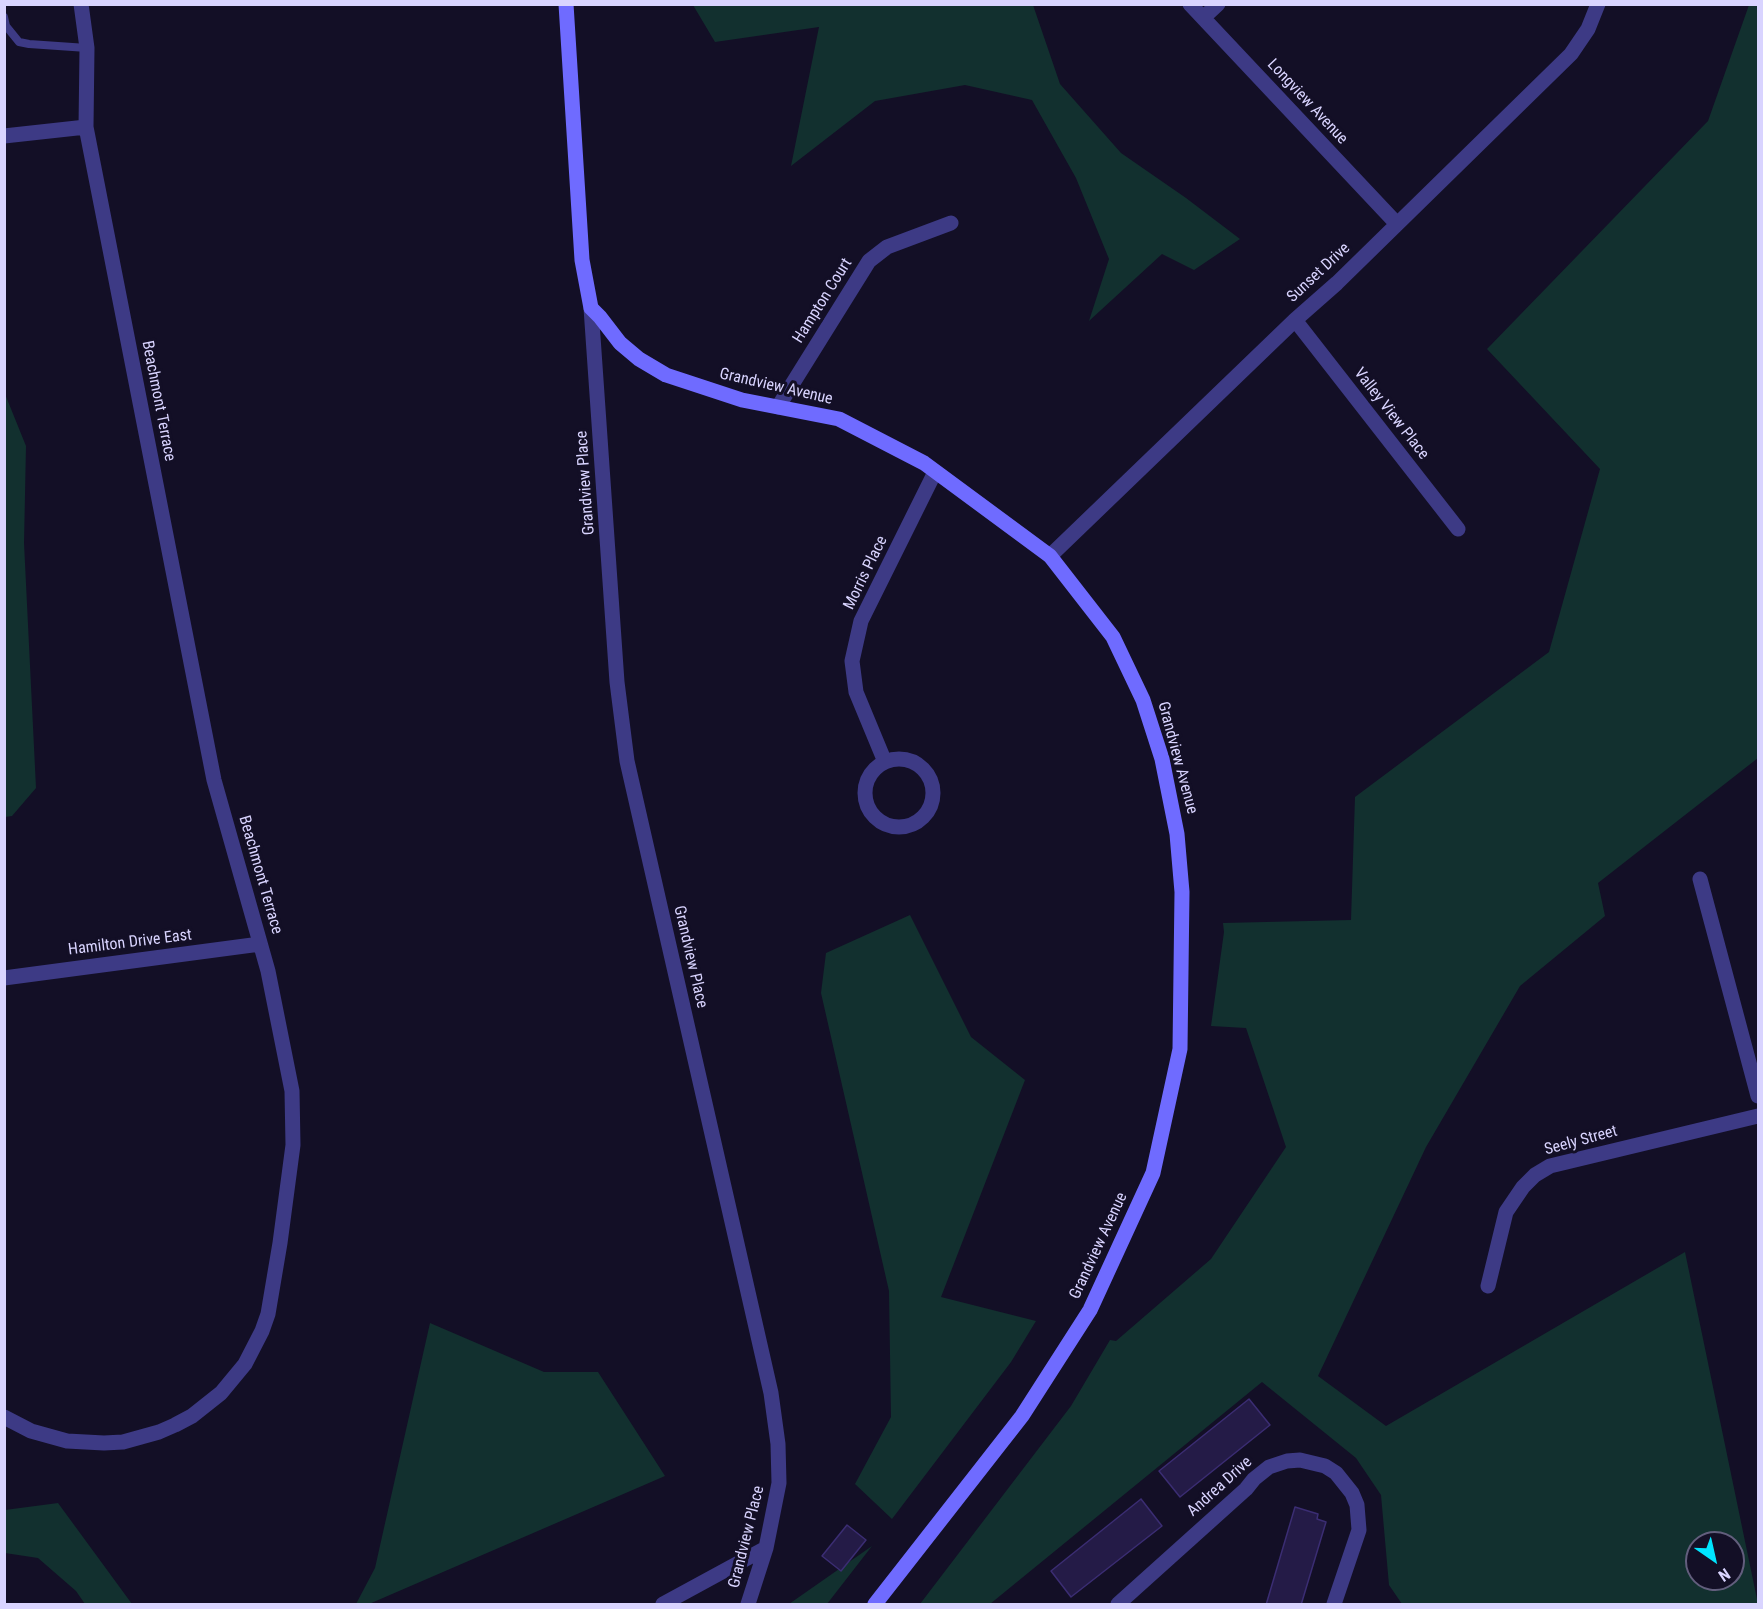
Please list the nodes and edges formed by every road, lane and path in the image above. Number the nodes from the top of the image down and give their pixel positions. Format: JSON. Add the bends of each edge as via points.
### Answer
{"nodes":[{"id":1,"x":81,"y":4,"type":"edge"},
{"id":2,"x":566,"y":4,"type":"edge"},
{"id":3,"x":1190,"y":4,"type":"edge"},
{"id":4,"x":1218,"y":4,"type":"edge"},
{"id":5,"x":1598,"y":4,"type":"edge"},
{"id":6,"x":4,"y":17,"type":"edge"},
{"id":7,"x":1203,"y":18,"type":"junction"},
{"id":8,"x":87,"y":48,"type":"junction"},
{"id":9,"x":86,"y":127,"type":"junction"},
{"id":10,"x":4,"y":136,"type":"edge"},
{"id":11,"x":951,"y":223,"type":"dead end"},
{"id":12,"x":1397,"y":224,"type":"junction"},
{"id":13,"x":591,"y":309,"type":"junction"},
{"id":14,"x":1295,"y":320,"type":"junction"},
{"id":15,"x":778,"y":407,"type":"junction"},
{"id":16,"x":935,"y":472,"type":"junction"},
{"id":17,"x":1458,"y":529,"type":"dead end"},
{"id":18,"x":1050,"y":556,"type":"junction"},
{"id":19,"x":885,"y":762,"type":"junction"},
{"id":20,"x":1700,"y":879,"type":"dead end"},
{"id":21,"x":260,"y":944,"type":"junction"},
{"id":22,"x":4,"y":978,"type":"edge"},
{"id":23,"x":1758,"y":1096,"type":"edge"},
{"id":24,"x":1758,"y":1116,"type":"edge"},
{"id":25,"x":1488,"y":1286,"type":"dead end"},
{"id":26,"x":4,"y":1417,"type":"edge"},
{"id":27,"x":766,"y":1548,"type":"junction"},
{"id":28,"x":663,"y":1605,"type":"edge"},
{"id":29,"x":748,"y":1605,"type":"edge"},
{"id":30,"x":875,"y":1605,"type":"edge"},
{"id":31,"x":1118,"y":1605,"type":"edge"},
{"id":32,"x":1334,"y":1605,"type":"edge"}],
"edges":[{"from":1,"to":8,"type":"street","name":"Beachmont Terrace"},
{"from":2,"to":13,"type":"main road","via":[[582,260]]},
{"from":3,"to":7,"type":"street","name":"Longview Avenue"},
{"from":4,"to":7,"type":"street"},
{"from":5,"to":12,"type":"street","name":"Sunset Drive","via":[[1588,29],[1571,54]]},
{"from":6,"to":8,"type":"lane","via":[[19,42]]},
{"from":7,"to":12,"type":"street","name":"Longview Avenue"},
{"from":8,"to":9,"type":"street","name":"Beachmont Terrace"},
{"from":9,"to":10,"type":"street"},
{"from":9,"to":21,"type":"street","name":"Beachmont Terrace","via":[[214,780]]},
{"from":11,"to":15,"type":"street","name":"Hampton Court","via":[[887,246],[869,261]]},
{"from":12,"to":14,"type":"street","name":"Sunset Drive"},
{"from":13,"to":15,"type":"main road","name":"Grandview Avenue","via":[[620,343],[666,375],[742,400]]},
{"from":13,"to":27,"type":"street","name":"Grandview Place","via":[[617,682],[627,761],[771,1393],[779,1483]]},
{"from":14,"to":17,"type":"street","name":"Valley View Place"},
{"from":14,"to":18,"type":"street","name":"Sunset Drive"},
{"from":15,"to":16,"type":"main road","name":"Grandview Avenue","via":[[839,419]]},
{"from":16,"to":18,"type":"main road","name":"Grandview Avenue"},
{"from":16,"to":19,"type":"street","name":"Morris Place","via":[[861,621],[852,661],[856,692]]},
{"from":18,"to":30,"type":"main road","name":"Grandview Avenue","via":[[1113,638],[1143,700],[1162,759],[1178,834],[1182,892],[1180,1049],[1153,1173],[1090,1310],[1022,1416]]},
{"from":19,"to":19,"type":"street","via":[[868,778],[865,799],[870,812],[898,828],[921,820],[932,802],[931,780],[917,764],[907,760]]},
{"from":20,"to":23,"type":"street"},
{"from":21,"to":22,"type":"street","name":"Hamilton Drive East"},
{"from":21,"to":26,"type":"street","name":"Beachmont Terrace","via":[[292,1091],[293,1145],[272,1296],[254,1348],[233,1379],[207,1405],[176,1425],[141,1438],[104,1443],[67,1441],[31,1431]]},
{"from":24,"to":25,"type":"street","name":"Seely Street","via":[[1550,1166],[1535,1175],[1506,1212]]},
{"from":27,"to":28,"type":"street"},
{"from":27,"to":29,"type":"street","name":"Grandview Place"},
{"from":31,"to":32,"type":"street","name":"Andrea Drive","via":[[1269,1467],[1300,1460],[1336,1473],[1357,1505],[1359,1530]]}]}
